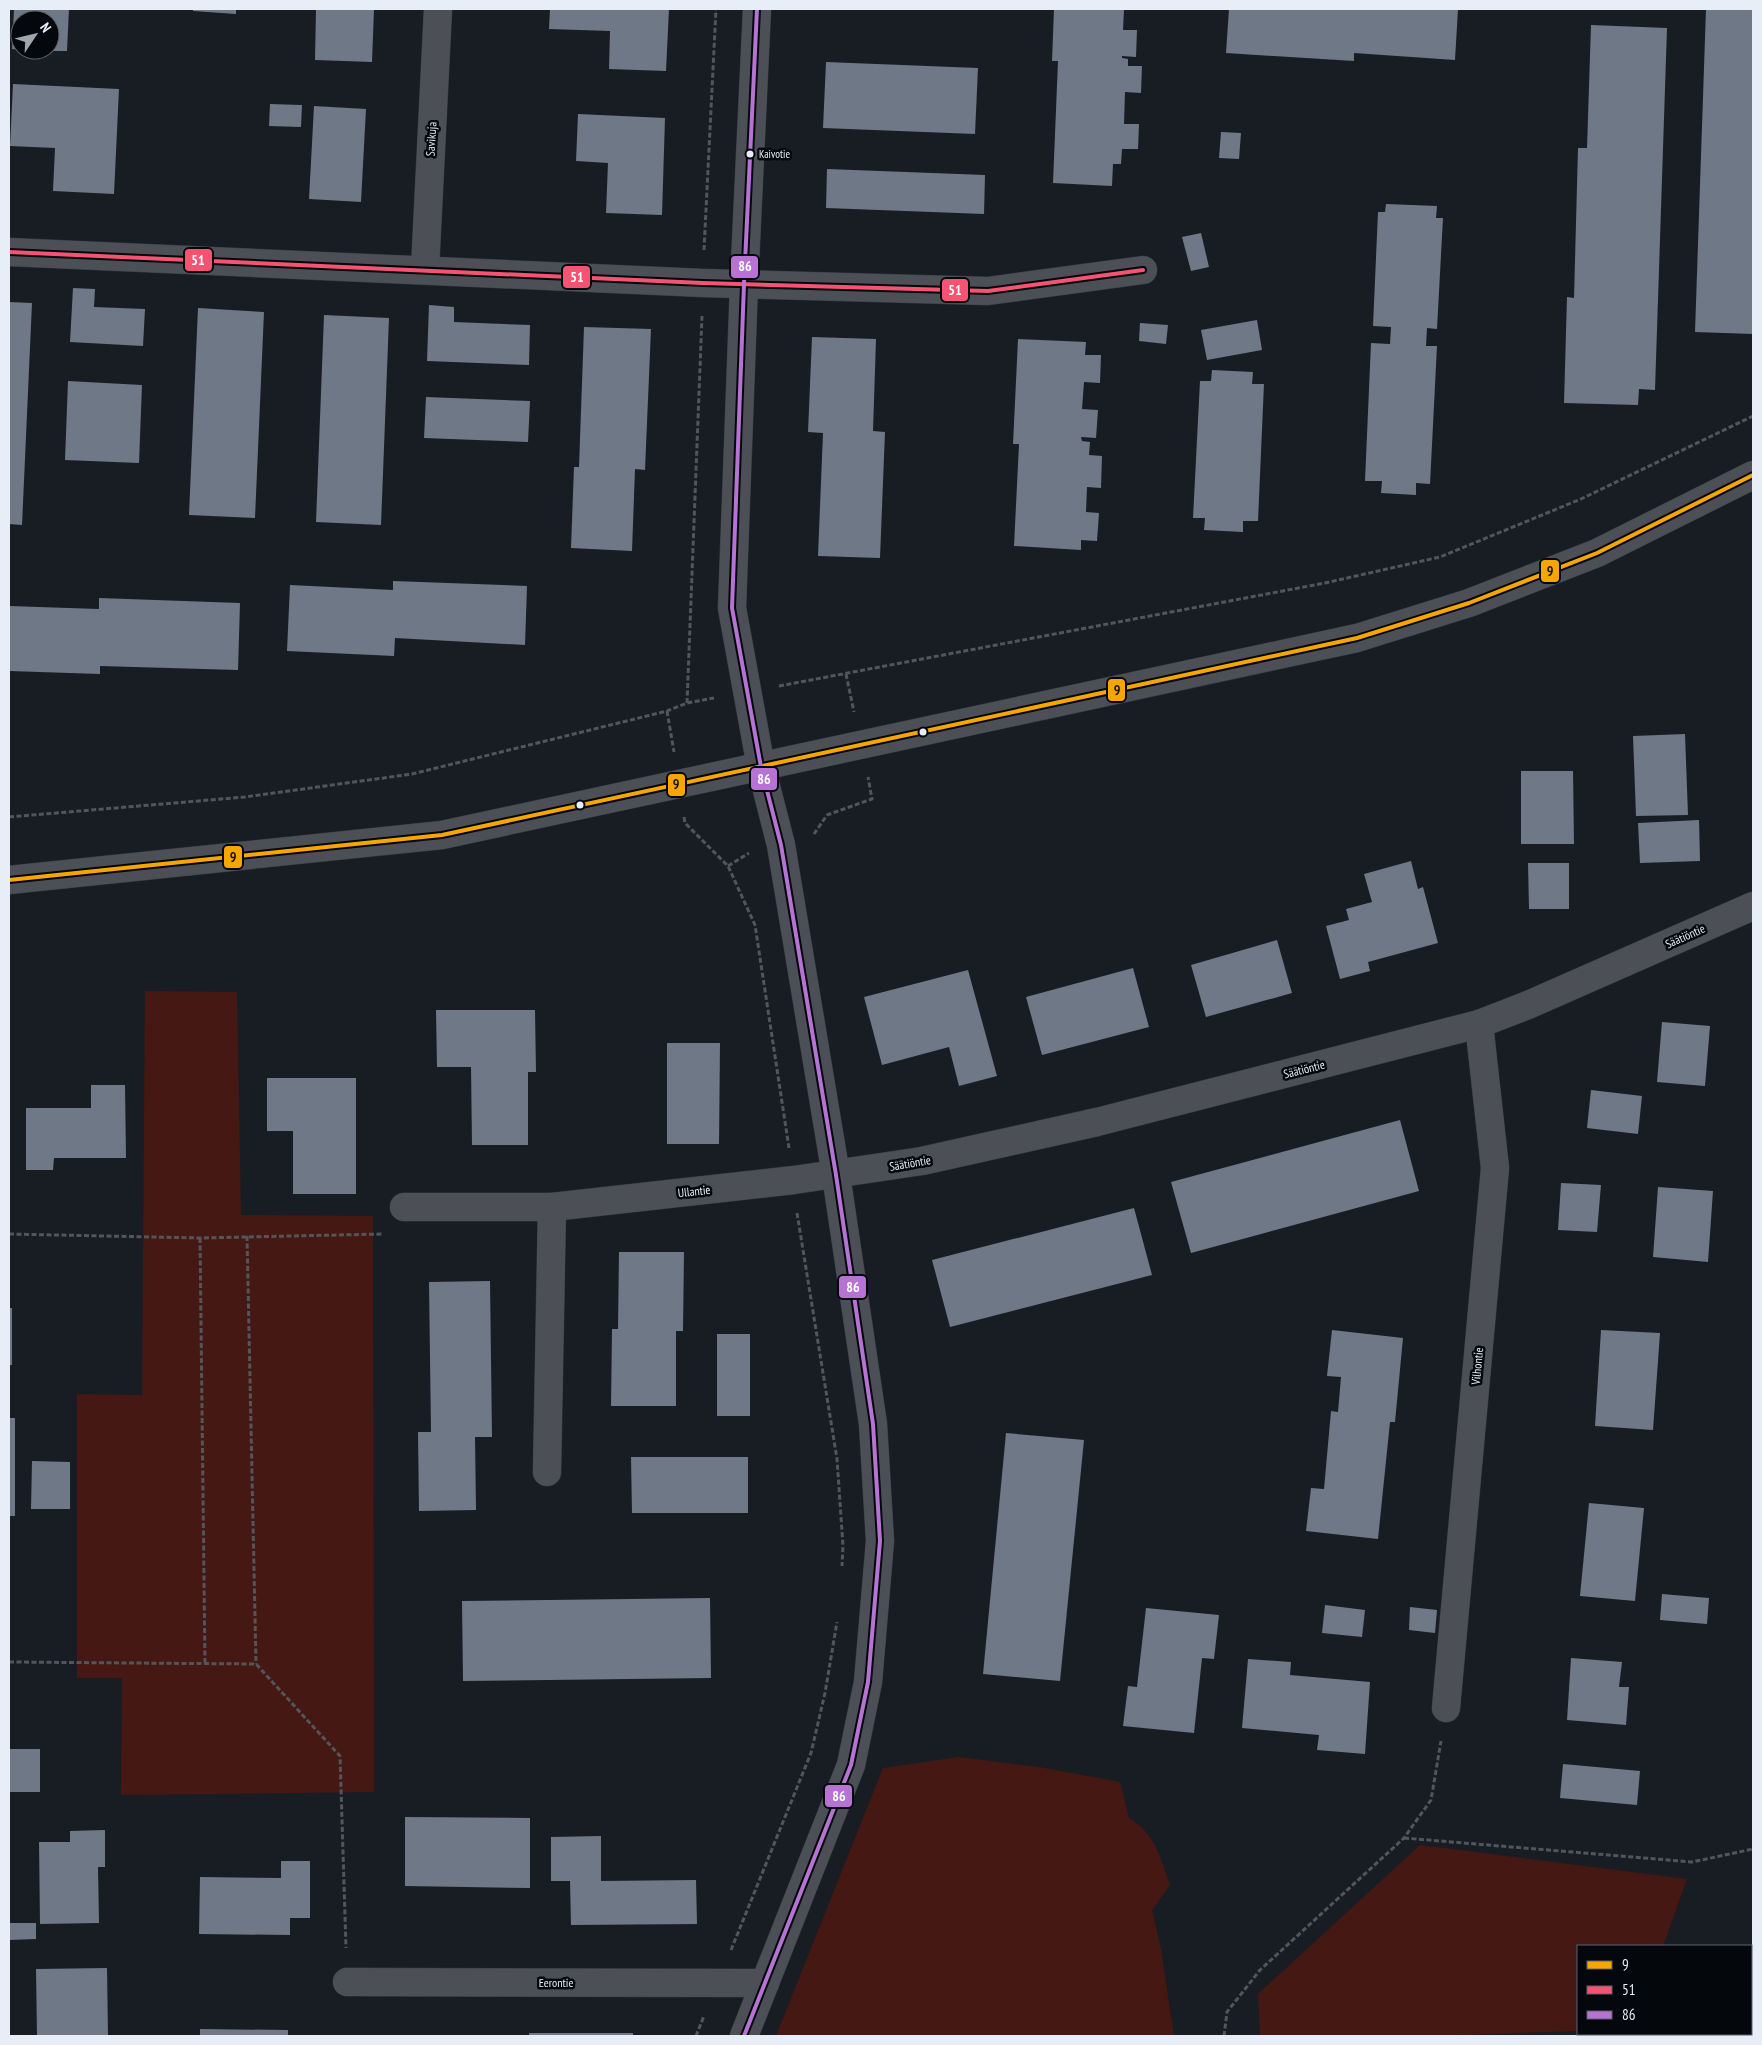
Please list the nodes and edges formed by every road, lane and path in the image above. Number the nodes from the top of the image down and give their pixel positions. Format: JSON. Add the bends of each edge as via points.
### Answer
{"nodes":[{"id":1,"x":438,"y":9,"type":"edge"},
{"id":2,"x":716,"y":9,"type":"edge"},
{"id":3,"x":756,"y":9,"type":"edge"},
{"id":4,"x":9,"y":252,"type":"edge"},
{"id":5,"x":425,"y":269,"type":"junction"},
{"id":6,"x":1143,"y":270,"type":"dead end"},
{"id":7,"x":703,"y":282,"type":"junction"},
{"id":8,"x":744,"y":284,"type":"junction"},
{"id":9,"x":1753,"y":416,"type":"edge"},
{"id":10,"x":1753,"y":475,"type":"edge"},
{"id":11,"x":667,"y":710,"type":"junction"},
{"id":12,"x":861,"y":744,"type":"junction"},
{"id":13,"x":761,"y":767,"type":"junction"},
{"id":14,"x":679,"y":785,"type":"junction"},
{"id":15,"x":9,"y":817,"type":"edge"},
{"id":16,"x":781,"y":845,"type":"junction"},
{"id":17,"x":728,"y":866,"type":"junction"},
{"id":18,"x":9,"y":880,"type":"edge"},
{"id":19,"x":1753,"y":906,"type":"edge"},
{"id":20,"x":1479,"y":1024,"type":"junction"},
{"id":21,"x":836,"y":1175,"type":"junction"},
{"id":22,"x":794,"y":1180,"type":"junction"},
{"id":23,"x":404,"y":1207,"type":"dead end"},
{"id":24,"x":552,"y":1207,"type":"junction"},
{"id":25,"x":247,"y":1236,"type":"dead end"},
{"id":26,"x":200,"y":1238,"type":"dead end"},
{"id":27,"x":547,"y":1472,"type":"dead end"},
{"id":28,"x":841,"y":1575,"type":"dead end"},
{"id":29,"x":838,"y":1614,"type":"dead end"},
{"id":30,"x":9,"y":1662,"type":"edge"},
{"id":31,"x":205,"y":1664,"type":"junction"},
{"id":32,"x":256,"y":1664,"type":"junction"},
{"id":33,"x":1446,"y":1708,"type":"joint"},
{"id":34,"x":1404,"y":1838,"type":"junction"},
{"id":35,"x":1753,"y":1849,"type":"edge"},
{"id":36,"x":347,"y":1982,"type":"joint"},
{"id":37,"x":718,"y":1982,"type":"junction"},
{"id":38,"x":765,"y":1983,"type":"junction"},
{"id":39,"x":696,"y":2036,"type":"edge"},
{"id":40,"x":744,"y":2036,"type":"edge"},
{"id":41,"x":1224,"y":2036,"type":"edge"}],
"edges":[{"from":1,"to":5,"type":"street","name":"Savikuja"},
{"from":2,"to":7,"type":"path"},
{"from":3,"to":8,"type":"street"},
{"from":4,"to":5,"type":"street"},
{"from":5,"to":7,"type":"street"},
{"from":6,"to":8,"type":"street","via":[[988,291]]},
{"from":7,"to":8,"type":"street"},
{"from":7,"to":11,"type":"path","via":[[687,703]]},
{"from":8,"to":13,"type":"street","via":[[732,608]]},
{"from":9,"to":12,"type":"path","via":[[1581,499],[1440,556],[1325,583],[846,674]]},
{"from":10,"to":12,"type":"street","via":[[1597,553],[1469,604],[1367,635]]},
{"from":11,"to":14,"type":"path"},
{"from":11,"to":15,"type":"path","via":[[412,774],[245,797]]},
{"from":12,"to":13,"type":"street"},
{"from":12,"to":16,"type":"path","via":[[872,799],[827,815],[809,840]]},
{"from":13,"to":14,"type":"street"},
{"from":13,"to":16,"type":"street"},
{"from":14,"to":17,"type":"path","via":[[685,823]]},
{"from":14,"to":18,"type":"street","via":[[442,835]]},
{"from":16,"to":17,"type":"path","via":[[751,852]]},
{"from":16,"to":21,"type":"street"},
{"from":17,"to":22,"type":"path","via":[[755,925]]},
{"from":19,"to":20,"type":"street","name":"Säätiöntie"},
{"from":20,"to":21,"type":"street","name":"Säätiöntie","via":[[1097,1122],[922,1161]]},
{"from":20,"to":33,"type":"street","name":"Vilhontie","via":[[1495,1168]]},
{"from":21,"to":22,"type":"street","name":"Ullantie"},
{"from":21,"to":38,"type":"street","via":[[873,1424],[880,1541],[868,1682],[851,1765]]},
{"from":22,"to":24,"type":"street","name":"Ullantie"},
{"from":22,"to":28,"type":"path","via":[[838,1459],[843,1546]]},
{"from":23,"to":24,"type":"street","name":"Ullantie"},
{"from":24,"to":27,"type":"street"},
{"from":25,"to":32,"type":"path"},
{"from":26,"to":31,"type":"path"},
{"from":29,"to":37,"type":"path","via":[[811,1753]]},
{"from":30,"to":31,"type":"path"},
{"from":31,"to":32,"type":"path"},
{"from":32,"to":36,"type":"path","via":[[340,1756]]},
{"from":33,"to":34,"type":"path","via":[[1431,1800]]},
{"from":34,"to":35,"type":"path","via":[[1692,1862]]},
{"from":34,"to":41,"type":"path","via":[[1260,1970],[1227,2012]]},
{"from":36,"to":37,"type":"street","name":"Eerontie"},
{"from":37,"to":38,"type":"street","name":"Eerontie"},
{"from":37,"to":39,"type":"path"},
{"from":38,"to":40,"type":"street"}]}
